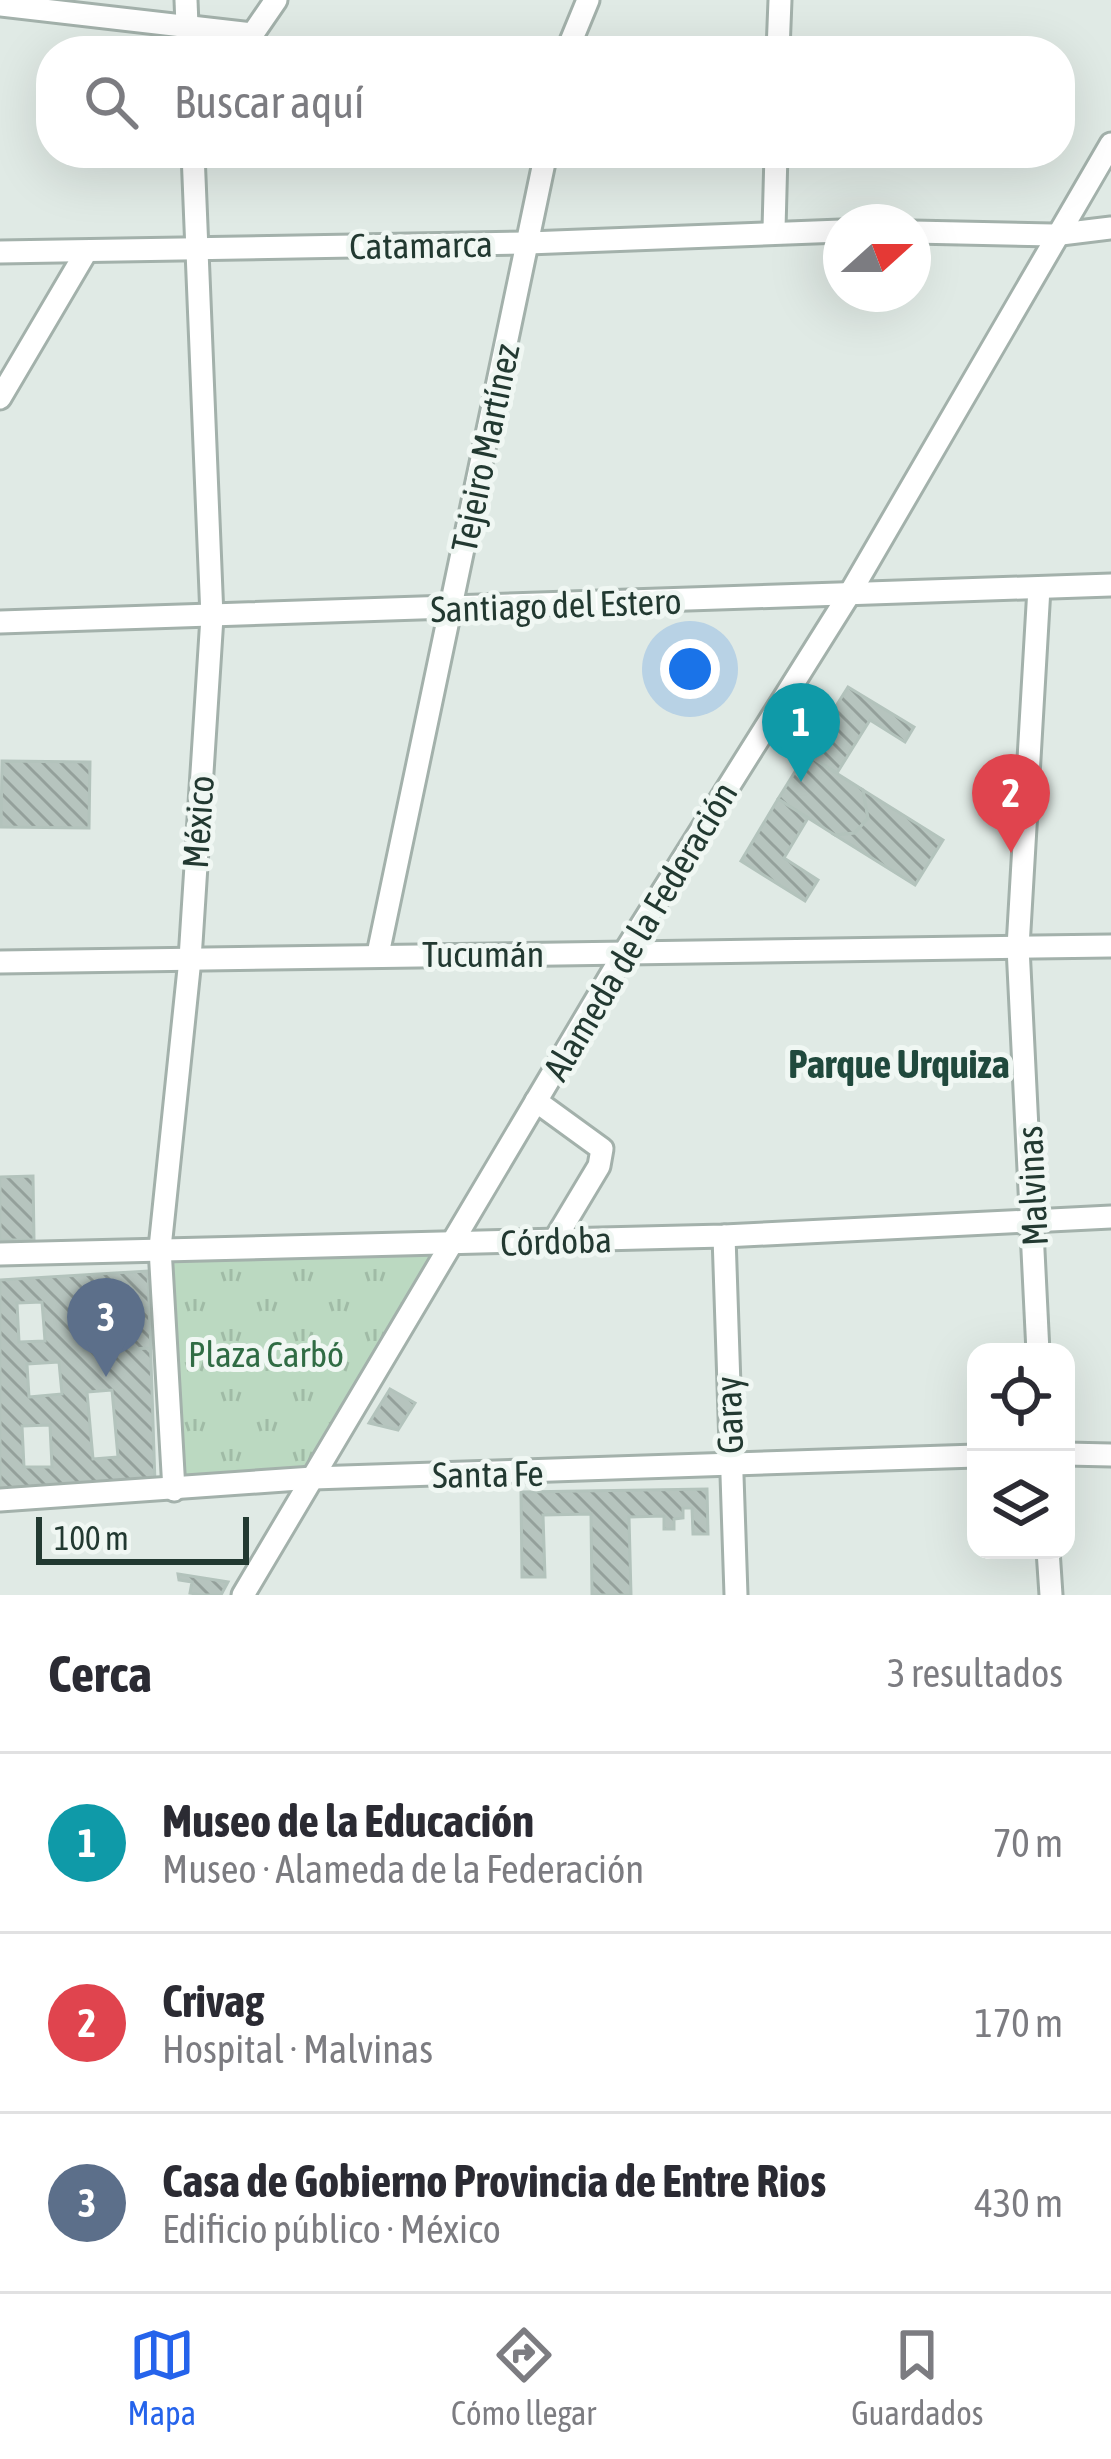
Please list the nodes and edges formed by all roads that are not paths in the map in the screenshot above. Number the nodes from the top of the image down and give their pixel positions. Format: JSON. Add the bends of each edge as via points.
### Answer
{"nodes":[{"id":1,"x":186,"y":0,"type":"edge"},
{"id":2,"x":276,"y":0,"type":"edge"},
{"id":3,"x":588,"y":0,"type":"edge"},
{"id":4,"x":780,"y":0,"type":"edge"},
{"id":5,"x":0,"y":5,"type":"edge"},
{"id":6,"x":187,"y":23,"type":"junction"},
{"id":7,"x":187,"y":36,"type":"edge"},
{"id":8,"x":228,"y":36,"type":"edge"},
{"id":9,"x":251,"y":36,"type":"edge"},
{"id":10,"x":573,"y":36,"type":"edge"},
{"id":11,"x":779,"y":36,"type":"edge"},
{"id":12,"x":1111,"y":144,"type":"edge"},
{"id":13,"x":193,"y":168,"type":"edge"},
{"id":14,"x":543,"y":168,"type":"edge"},
{"id":15,"x":776,"y":168,"type":"edge"},
{"id":16,"x":1111,"y":228,"type":"edge"},
{"id":17,"x":774,"y":229,"type":"junction"},
{"id":18,"x":823,"y":230,"type":"edge"},
{"id":19,"x":931,"y":233,"type":"edge"},
{"id":20,"x":1053,"y":236,"type":"junction"},
{"id":21,"x":528,"y":243,"type":"junction"},
{"id":22,"x":194,"y":250,"type":"junction"},
{"id":23,"x":0,"y":252,"type":"edge"},
{"id":24,"x":86,"y":252,"type":"junction"},
{"id":25,"x":0,"y":398,"type":"edge"},
{"id":26,"x":1111,"y":585,"type":"edge"},
{"id":27,"x":1039,"y":588,"type":"junction"},
{"id":28,"x":850,"y":593,"type":"junction"},
{"id":29,"x":452,"y":609,"type":"junction"},
{"id":30,"x":212,"y":617,"type":"junction"},
{"id":31,"x":0,"y":622,"type":"edge"},
{"id":32,"x":1111,"y":946,"type":"edge"},
{"id":33,"x":1018,"y":947,"type":"junction"},
{"id":34,"x":624,"y":953,"type":"junction"},
{"id":35,"x":378,"y":954,"type":"junction"},
{"id":36,"x":190,"y":959,"type":"junction"},
{"id":37,"x":0,"y":962,"type":"edge"},
{"id":38,"x":536,"y":1101,"type":"junction"},
{"id":39,"x":1111,"y":1216,"type":"edge"},
{"id":40,"x":1036,"y":1220,"type":"junction"},
{"id":41,"x":724,"y":1236,"type":"junction"},
{"id":42,"x":554,"y":1241,"type":"junction"},
{"id":43,"x":453,"y":1244,"type":"junction"},
{"id":44,"x":160,"y":1248,"type":"junction"},
{"id":45,"x":0,"y":1254,"type":"edge"},
{"id":46,"x":1038,"y":1343,"type":"edge"},
{"id":47,"x":1075,"y":1454,"type":"edge"},
{"id":48,"x":1111,"y":1455,"type":"edge"},
{"id":49,"x":967,"y":1456,"type":"edge"},
{"id":50,"x":730,"y":1464,"type":"junction"},
{"id":51,"x":313,"y":1478,"type":"junction"},
{"id":52,"x":174,"y":1490,"type":"junction"},
{"id":53,"x":0,"y":1500,"type":"edge"},
{"id":54,"x":1049,"y":1559,"type":"edge"},
{"id":55,"x":243,"y":1595,"type":"edge"},
{"id":56,"x":736,"y":1595,"type":"edge"},
{"id":57,"x":1051,"y":1595,"type":"edge"}],
"edges":[{"from":1,"to":6,"type":"street"},
{"from":2,"to":9,"type":"street"},
{"from":3,"to":10,"type":"street"},
{"from":4,"to":11,"type":"street"},
{"from":5,"to":6,"type":"street"},
{"from":6,"to":7,"type":"street"},
{"from":6,"to":8,"type":"street"},
{"from":12,"to":20,"type":"street","name":"Alameda de la Federación"},
{"from":13,"to":22,"type":"street","name":"México"},
{"from":14,"to":21,"type":"street","name":"Tejeiro Martínez"},
{"from":15,"to":17,"type":"street"},
{"from":16,"to":20,"type":"street"},
{"from":17,"to":18,"type":"street","name":"Catamarca"},
{"from":17,"to":21,"type":"street","name":"Catamarca"},
{"from":19,"to":20,"type":"street"},
{"from":20,"to":28,"type":"street","name":"Alameda de la Federación"},
{"from":21,"to":22,"type":"street","name":"Catamarca"},
{"from":21,"to":29,"type":"street","name":"Tejeiro Martínez"},
{"from":22,"to":24,"type":"street","name":"Catamarca"},
{"from":22,"to":30,"type":"street","name":"México"},
{"from":23,"to":24,"type":"street","name":"Catamarca"},
{"from":24,"to":25,"type":"street"},
{"from":26,"to":27,"type":"street","name":"Santiago del Estero"},
{"from":27,"to":28,"type":"street","name":"Santiago del Estero"},
{"from":27,"to":33,"type":"street","name":"Malvinas"},
{"from":28,"to":29,"type":"street","name":"Santiago del Estero"},
{"from":28,"to":34,"type":"street","name":"Alameda de la Federación"},
{"from":29,"to":30,"type":"street","name":"Santiago del Estero"},
{"from":29,"to":35,"type":"street","name":"Tejeiro Martínez"},
{"from":30,"to":31,"type":"street","name":"Santiago del Estero"},
{"from":30,"to":36,"type":"street","name":"México"},
{"from":32,"to":33,"type":"street","name":"Tucumán"},
{"from":33,"to":34,"type":"street","name":"Tucumán"},
{"from":33,"to":40,"type":"street","name":"Malvinas"},
{"from":34,"to":35,"type":"street","name":"Tucumán"},
{"from":34,"to":38,"type":"street","name":"Alameda de la Federación"},
{"from":35,"to":36,"type":"street","name":"Tucumán"},
{"from":36,"to":37,"type":"street","name":"Tucumán"},
{"from":36,"to":44,"type":"street","name":"México"},
{"from":38,"to":42,"type":"street","via":[[602,1149]]},
{"from":38,"to":43,"type":"street","name":"Alameda de la Federación"},
{"from":39,"to":40,"type":"street","name":"Córdoba"},
{"from":40,"to":41,"type":"street","name":"Córdoba"},
{"from":40,"to":46,"type":"street","name":"Malvinas"},
{"from":41,"to":42,"type":"street","name":"Córdoba"},
{"from":41,"to":50,"type":"street","name":"Garay"},
{"from":42,"to":43,"type":"street","name":"Córdoba"},
{"from":43,"to":44,"type":"street","name":"Córdoba"},
{"from":43,"to":51,"type":"street","name":"Alameda de la Federación"},
{"from":44,"to":45,"type":"street","name":"Córdoba"},
{"from":44,"to":52,"type":"street","name":"México"},
{"from":47,"to":48,"type":"street"},
{"from":49,"to":50,"type":"street","name":"Santa Fe"},
{"from":50,"to":51,"type":"street","name":"Santa Fe"},
{"from":50,"to":56,"type":"street","name":"Garay"},
{"from":51,"to":52,"type":"street","name":"Santa Fe"},
{"from":51,"to":55,"type":"street","name":"Alameda de la Federación"},
{"from":52,"to":53,"type":"street","name":"Santa Fe"},
{"from":54,"to":57,"type":"street"}]}
